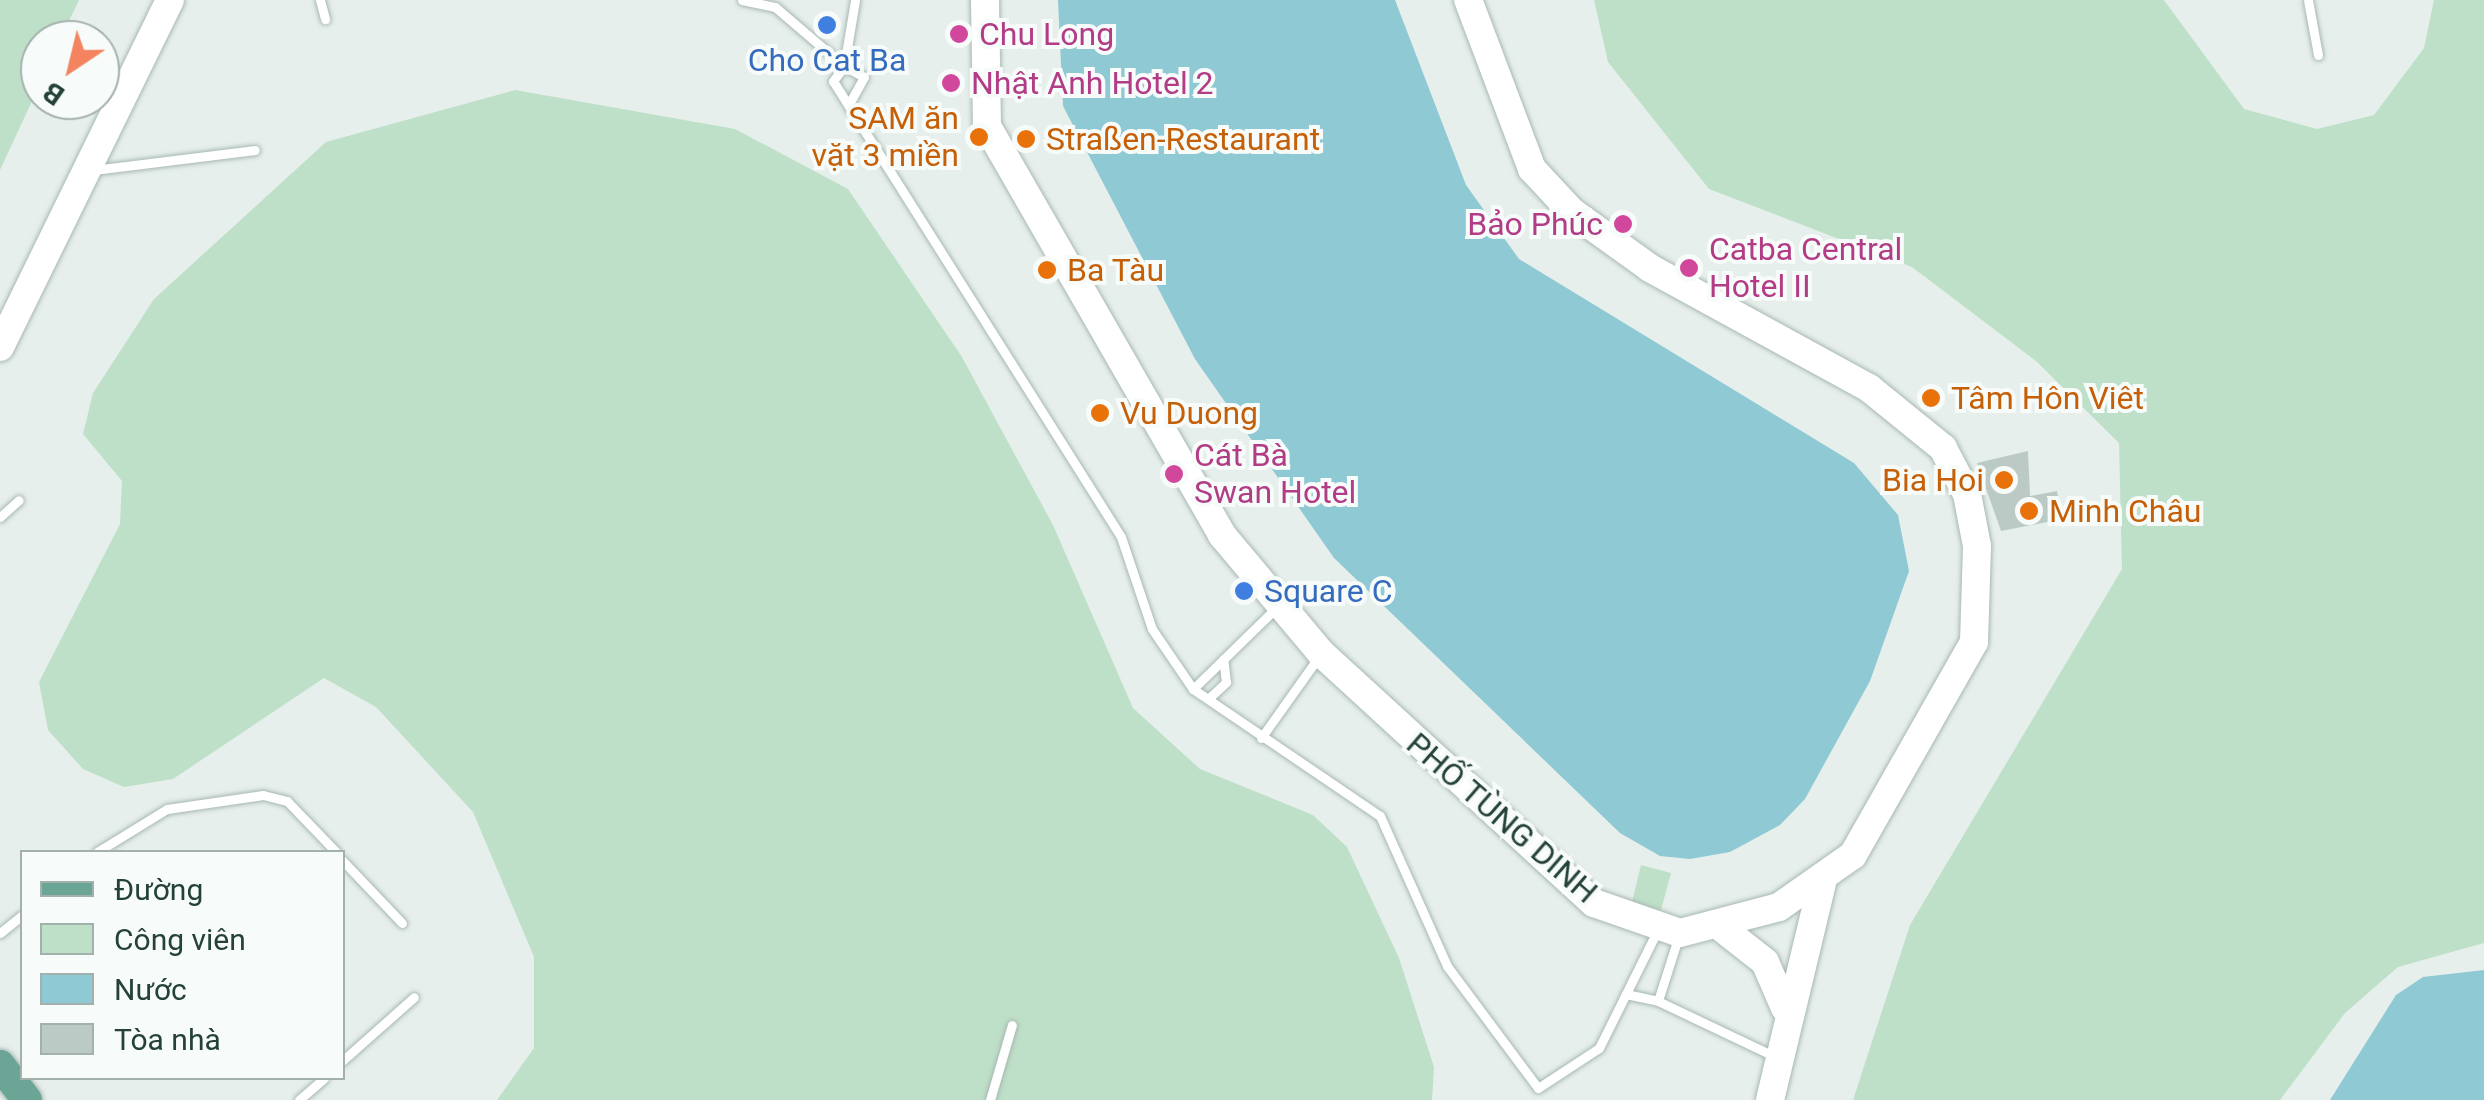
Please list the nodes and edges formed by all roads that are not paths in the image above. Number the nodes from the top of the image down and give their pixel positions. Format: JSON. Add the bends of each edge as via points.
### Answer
{"nodes":[{"id":1,"x":170,"y":0,"type":"edge"},
{"id":2,"x":320,"y":0,"type":"edge"},
{"id":3,"x":742,"y":0,"type":"edge"},
{"id":4,"x":856,"y":0,"type":"edge"},
{"id":5,"x":985,"y":0,"type":"edge"},
{"id":6,"x":1468,"y":0,"type":"edge"},
{"id":7,"x":2308,"y":0,"type":"edge"},
{"id":8,"x":325,"y":19,"type":"dead end"},
{"id":9,"x":2318,"y":55,"type":"dead end"},
{"id":10,"x":844,"y":66,"type":"junction"},
{"id":11,"x":849,"y":104,"type":"junction"},
{"id":12,"x":255,"y":150,"type":"dead end"},
{"id":13,"x":89,"y":171,"type":"junction"},
{"id":14,"x":0,"y":347,"type":"edge"},
{"id":15,"x":19,"y":500,"type":"dead end"},
{"id":16,"x":0,"y":517,"type":"edge"},
{"id":17,"x":1280,"y":604,"type":"junction"},
{"id":18,"x":1321,"y":652,"type":"junction"},
{"id":19,"x":1224,"y":659,"type":"junction"},
{"id":20,"x":1193,"y":689,"type":"junction"},
{"id":21,"x":1208,"y":699,"type":"junction"},
{"id":22,"x":1261,"y":738,"type":"junction"},
{"id":23,"x":99,"y":850,"type":"edge"},
{"id":24,"x":334,"y":850,"type":"edge"},
{"id":25,"x":345,"y":863,"type":"edge"},
{"id":26,"x":1822,"y":882,"type":"junction"},
{"id":27,"x":20,"y":916,"type":"edge"},
{"id":28,"x":402,"y":923,"type":"dead end"},
{"id":29,"x":1718,"y":925,"type":"junction"},
{"id":30,"x":1669,"y":931,"type":"junction"},
{"id":31,"x":0,"y":934,"type":"edge"},
{"id":32,"x":1626,"y":994,"type":"junction"},
{"id":33,"x":414,"y":997,"type":"dead end"},
{"id":34,"x":1658,"y":1001,"type":"junction"},
{"id":35,"x":1786,"y":1008,"type":"junction"},
{"id":36,"x":1012,"y":1025,"type":"dead end"},
{"id":37,"x":345,"y":1058,"type":"edge"},
{"id":38,"x":1778,"y":1058,"type":"junction"},
{"id":39,"x":0,"y":1065,"type":"edge"},
{"id":40,"x":322,"y":1080,"type":"edge"},
{"id":41,"x":1538,"y":1088,"type":"junction"},
{"id":42,"x":28,"y":1100,"type":"edge"},
{"id":43,"x":299,"y":1100,"type":"edge"},
{"id":44,"x":990,"y":1100,"type":"edge"},
{"id":45,"x":1542,"y":1100,"type":"edge"},
{"id":46,"x":1770,"y":1100,"type":"edge"}],
"edges":[{"from":1,"to":13,"type":"main road"},
{"from":2,"to":8,"type":"lane"},
{"from":3,"to":10,"type":"lane","via":[[775,7]]},
{"from":4,"to":10,"type":"lane"},
{"from":5,"to":17,"type":"main road","name":"PHỐ TÙNG DINH","via":[[987,126],[1222,535]]},
{"from":6,"to":26,"type":"main road","via":[[1532,169],[1572,212],[1650,268],[1869,388],[1943,448],[1967,494],[1977,546],[1974,642],[1853,855]]},
{"from":7,"to":9,"type":"lane"},
{"from":10,"to":11,"type":"lane","via":[[833,81]]},
{"from":10,"to":11,"type":"lane","via":[[864,76]]},
{"from":11,"to":20,"type":"lane","via":[[1121,537],[1152,629]]},
{"from":12,"to":13,"type":"lane"},
{"from":13,"to":14,"type":"main road"},
{"from":15,"to":16,"type":"lane"},
{"from":17,"to":18,"type":"main road","name":"PHỐ TÙNG DINH"},
{"from":17,"to":19,"type":"lane"},
{"from":18,"to":22,"type":"lane"},
{"from":18,"to":30,"type":"main road","name":"PHỐ TÙNG DINH","via":[[1594,903]]},
{"from":19,"to":20,"type":"lane"},
{"from":19,"to":21,"type":"lane","via":[[1226,682]]},
{"from":20,"to":21,"type":"lane"},
{"from":21,"to":22,"type":"lane"},
{"from":22,"to":41,"type":"lane","via":[[1380,816],[1447,966]]},
{"from":23,"to":24,"type":"lane","via":[[166,809],[263,795],[288,802]]},
{"from":25,"to":28,"type":"lane"},
{"from":26,"to":29,"type":"main road"},
{"from":26,"to":35,"type":"main road"},
{"from":27,"to":31,"type":"lane"},
{"from":29,"to":30,"type":"main road"},
{"from":29,"to":35,"type":"main road","via":[[1765,962]]},
{"from":30,"to":32,"type":"lane"},
{"from":30,"to":34,"type":"lane"},
{"from":32,"to":34,"type":"lane"},
{"from":32,"to":41,"type":"lane","via":[[1599,1048]]},
{"from":33,"to":37,"type":"lane"},
{"from":34,"to":38,"type":"lane"},
{"from":35,"to":38,"type":"main road"},
{"from":36,"to":44,"type":"lane"},
{"from":38,"to":46,"type":"main road"},
{"from":39,"to":42,"type":"main road"},
{"from":40,"to":43,"type":"lane"},
{"from":41,"to":45,"type":"lane"}]}
